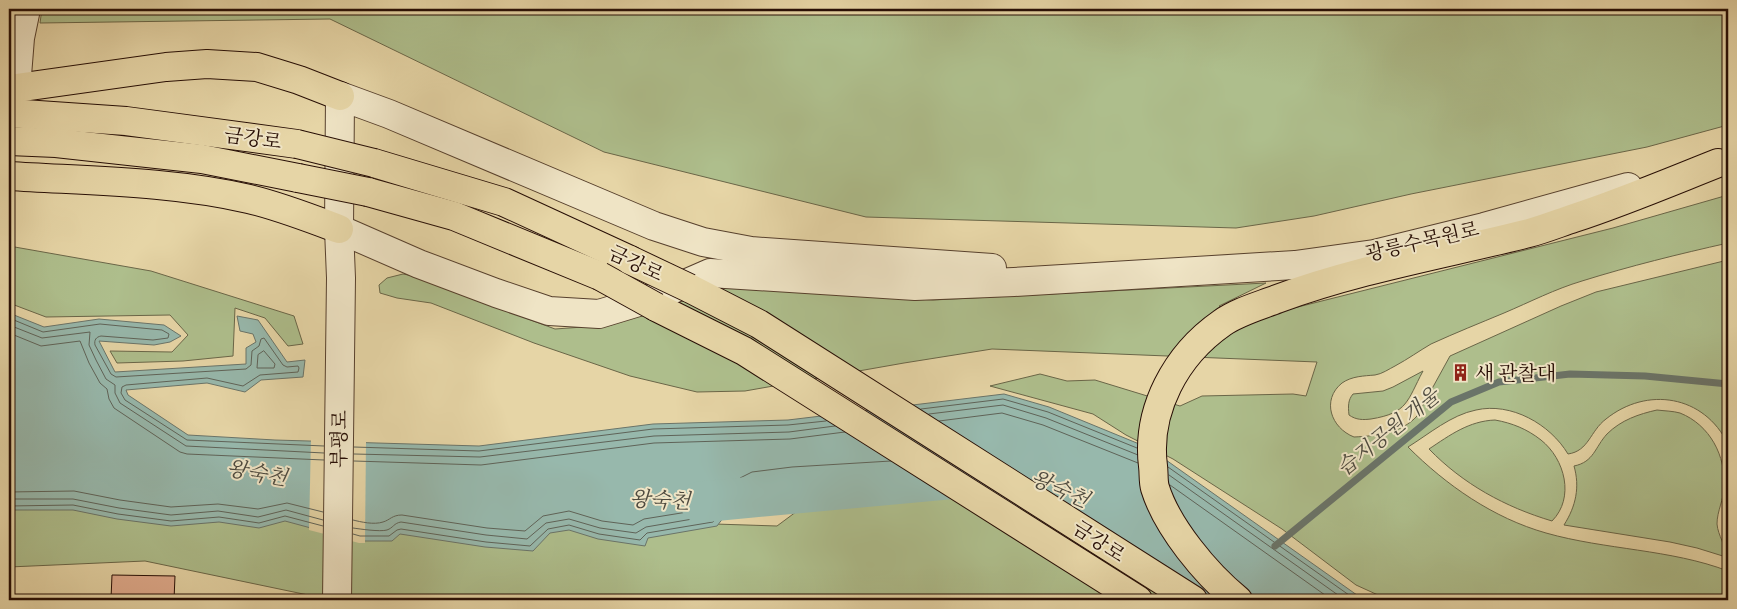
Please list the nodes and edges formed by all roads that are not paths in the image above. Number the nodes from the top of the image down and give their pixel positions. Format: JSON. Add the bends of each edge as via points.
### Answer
{"nodes":[{"id":1,"x":26,"y":9,"type":"edge"},
{"id":2,"x":11,"y":96,"type":"edge"},
{"id":3,"x":340,"y":96,"type":"junction"},
{"id":4,"x":9,"y":141,"type":"edge"},
{"id":5,"x":1723,"y":161,"type":"edge"},
{"id":6,"x":9,"y":176,"type":"edge"},
{"id":7,"x":340,"y":229,"type":"junction"},
{"id":8,"x":1108,"y":276,"type":"junction"},
{"id":9,"x":338,"y":600,"type":"edge"},
{"id":10,"x":1138,"y":600,"type":"edge"},
{"id":11,"x":1193,"y":600,"type":"edge"},
{"id":12,"x":1238,"y":600,"type":"edge"}],
"edges":[{"from":1,"to":2,"type":"street"},
{"from":2,"to":3,"type":"main road","via":[[166,67],[207,64],[257,67]]},
{"from":2,"to":11,"type":"main road","name":"금강로","bridge":true,"via":[[126,121],[297,144],[504,202],[759,324]]},
{"from":3,"to":7,"type":"street","name":"부평로"},
{"from":3,"to":8,"type":"street","via":[[654,226],[703,242],[751,250]]},
{"from":4,"to":10,"type":"main road","name":"금강로","bridge":true,"via":[[202,159],[368,192],[454,216],[600,276],[744,351]]},
{"from":5,"to":8,"type":"street","name":"광릉수목원로","via":[[1374,254],[1295,265]]},
{"from":5,"to":12,"type":"main road","via":[[1625,201],[1532,232],[1300,291],[1247,310],[1223,322],[1202,339],[1181,362],[1156,410],[1152,455],[1155,487],[1172,526],[1193,554]]},
{"from":6,"to":7,"type":"main road","via":[[212,191],[251,199]]},
{"from":7,"to":8,"type":"street","via":[[420,264],[549,311],[600,314],[655,297],[710,274],[915,286]]},
{"from":7,"to":9,"type":"street","name":"부평로"}]}
